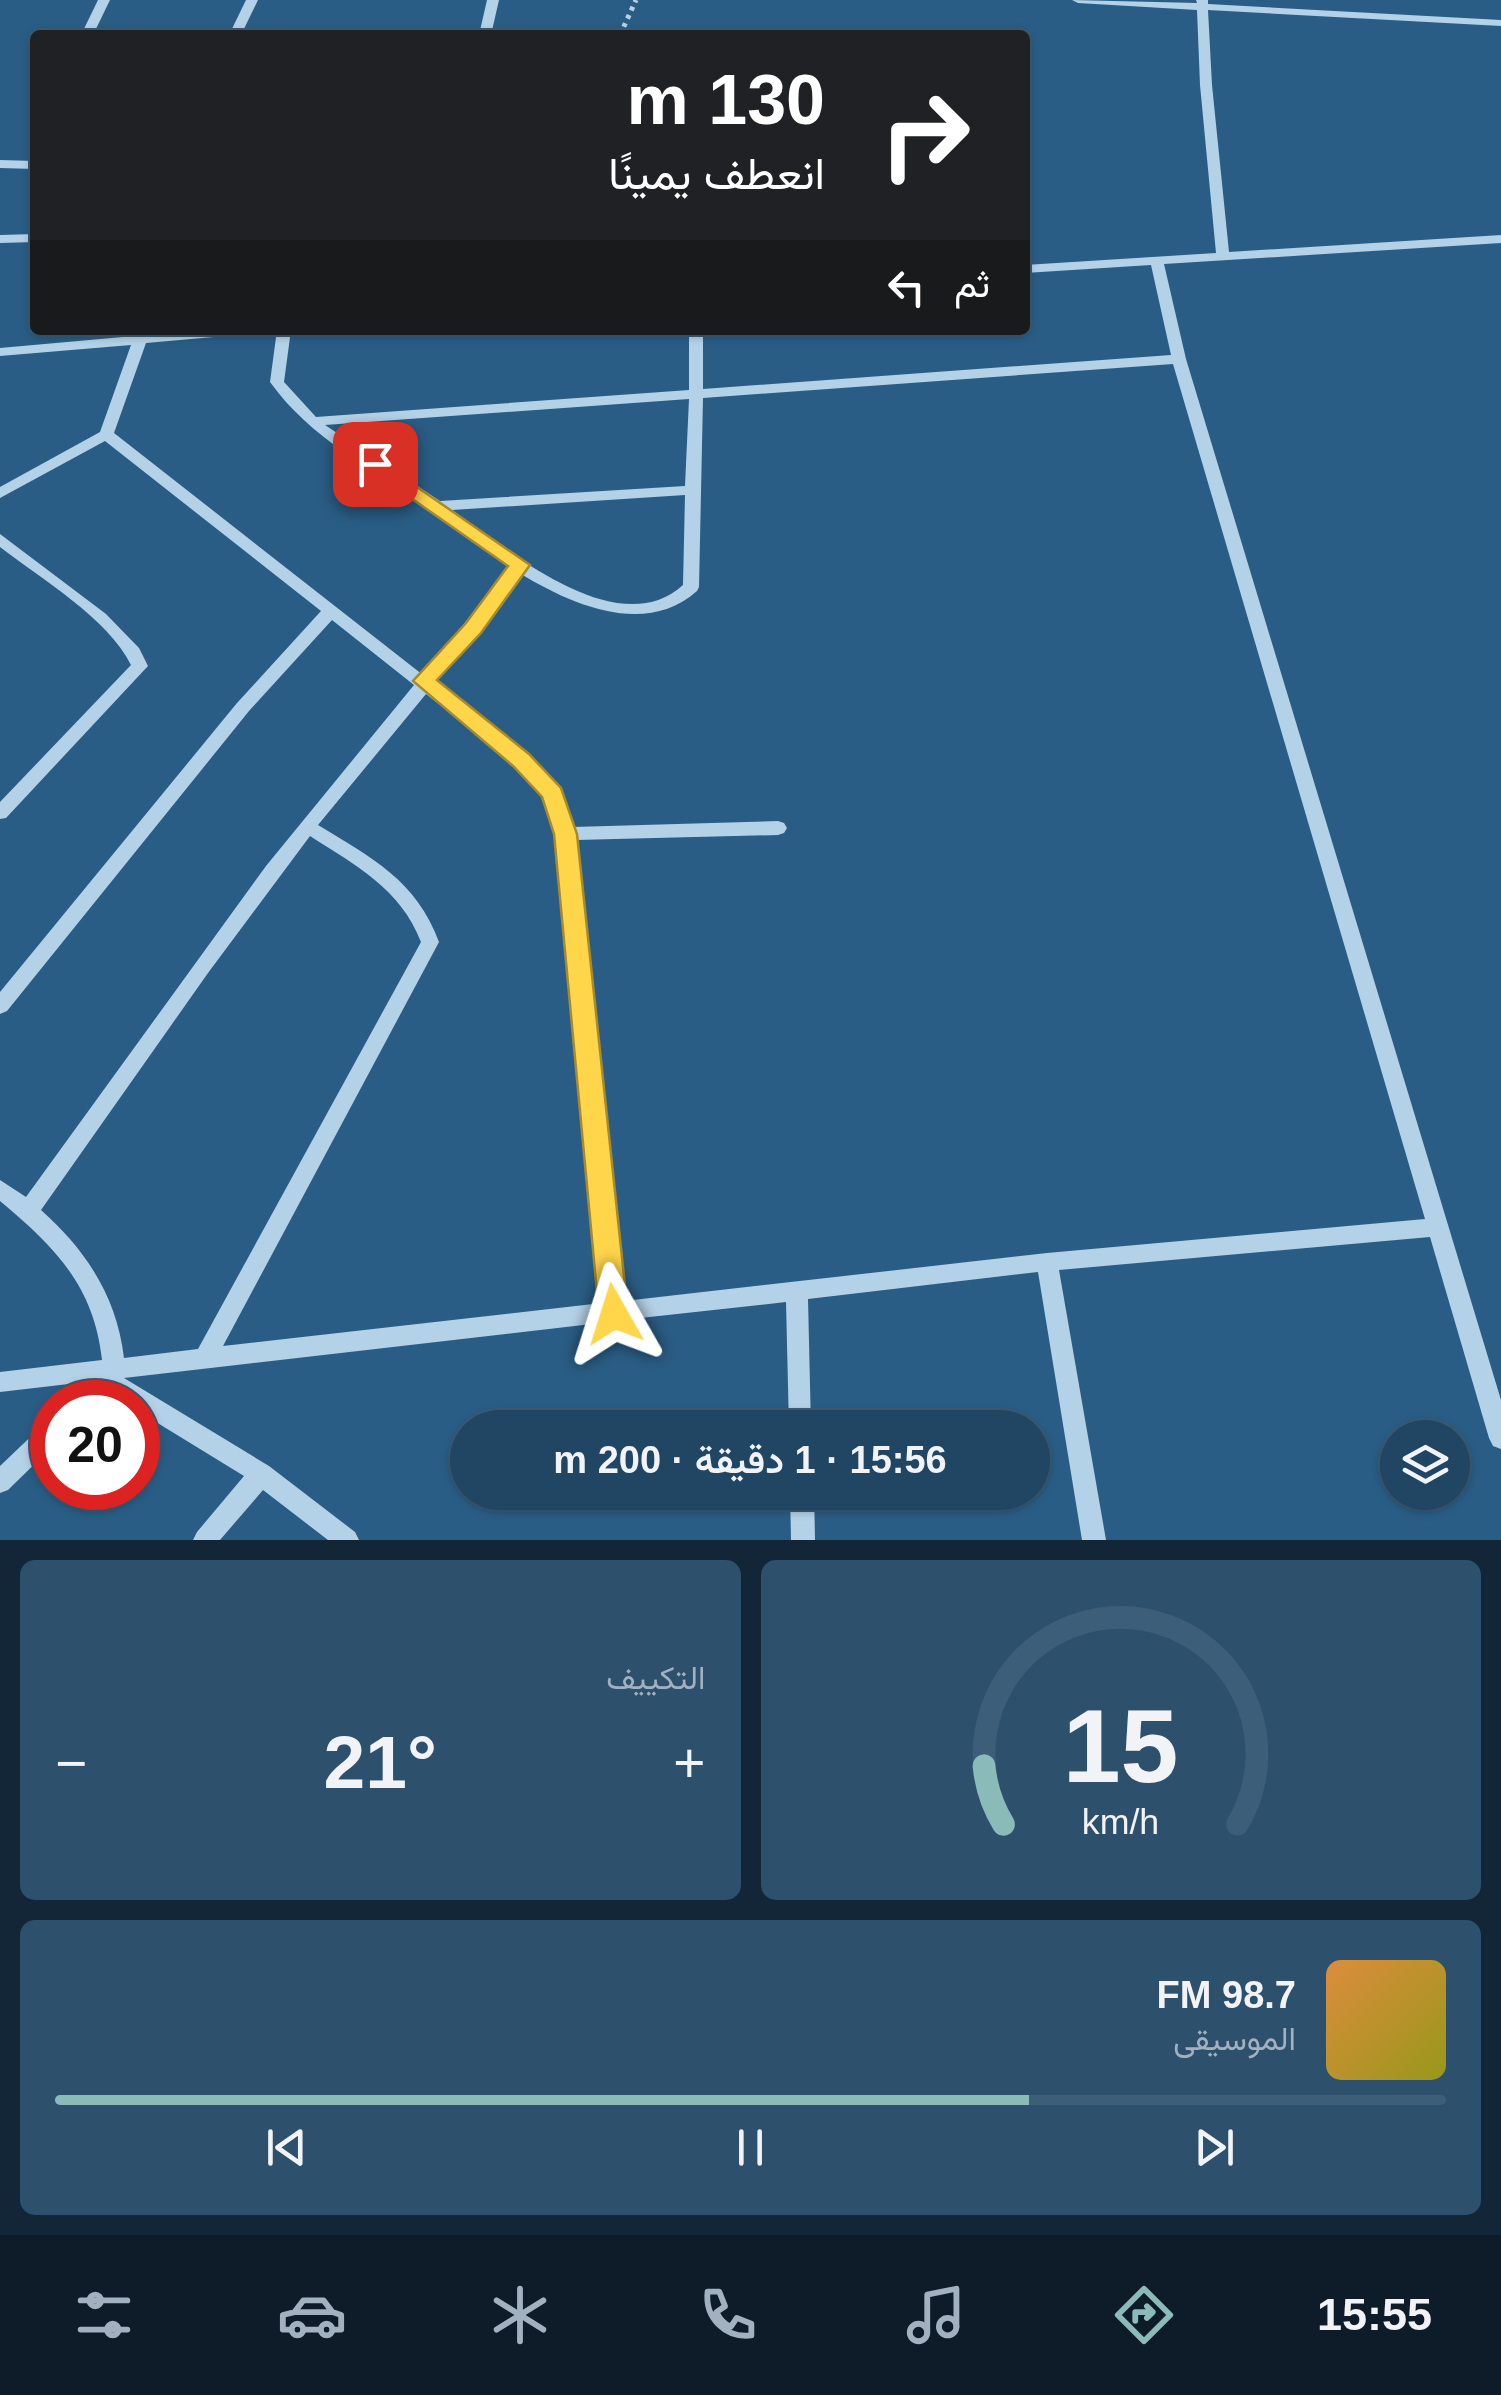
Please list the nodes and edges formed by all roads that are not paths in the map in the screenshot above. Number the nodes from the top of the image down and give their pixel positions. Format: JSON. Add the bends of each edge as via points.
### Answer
{"nodes":[{"id":1,"x":104,"y":0,"type":"edge"},
{"id":2,"x":252,"y":0,"type":"edge"},
{"id":3,"x":493,"y":0,"type":"edge"},
{"id":4,"x":1078,"y":0,"type":"edge"},
{"id":5,"x":1201,"y":4,"type":"edge"},
{"id":6,"x":1501,"y":24,"type":"edge"},
{"id":7,"x":89,"y":30,"type":"edge"},
{"id":8,"x":237,"y":30,"type":"edge"},
{"id":9,"x":486,"y":30,"type":"edge"},
{"id":10,"x":0,"y":164,"type":"edge"},
{"id":11,"x":30,"y":165,"type":"edge"},
{"id":12,"x":0,"y":238,"type":"edge"},
{"id":13,"x":30,"y":238,"type":"edge"},
{"id":14,"x":1501,"y":239,"type":"edge"},
{"id":15,"x":1224,"y":255,"type":"junction"},
{"id":16,"x":1156,"y":260,"type":"junction"},
{"id":17,"x":1030,"y":269,"type":"edge"},
{"id":18,"x":86,"y":335,"type":"edge"},
{"id":19,"x":203,"y":335,"type":"edge"},
{"id":20,"x":283,"y":335,"type":"edge"},
{"id":21,"x":696,"y":335,"type":"edge"},
{"id":22,"x":139,"y":342,"type":"junction"},
{"id":23,"x":80,"y":344,"type":"junction"},
{"id":24,"x":0,"y":352,"type":"edge"},
{"id":25,"x":1179,"y":360,"type":"junction"},
{"id":26,"x":698,"y":395,"type":"junction"},
{"id":27,"x":313,"y":422,"type":"junction"},
{"id":28,"x":106,"y":434,"type":"junction"},
{"id":29,"x":690,"y":490,"type":"junction"},
{"id":30,"x":0,"y":493,"type":"edge"},
{"id":31,"x":437,"y":506,"type":"junction"},
{"id":32,"x":0,"y":539,"type":"edge"},
{"id":33,"x":520,"y":565,"type":"junction"},
{"id":34,"x":329,"y":613,"type":"junction"},
{"id":35,"x":424,"y":681,"type":"junction"},
{"id":36,"x":0,"y":813,"type":"edge"},
{"id":37,"x":306,"y":826,"type":"junction"},
{"id":38,"x":778,"y":828,"type":"dead end"},
{"id":39,"x":566,"y":834,"type":"junction"},
{"id":40,"x":0,"y":1006,"type":"edge"},
{"id":41,"x":0,"y":1189,"type":"edge"},
{"id":42,"x":28,"y":1212,"type":"junction"},
{"id":43,"x":1435,"y":1227,"type":"junction"},
{"id":44,"x":1046,"y":1262,"type":"junction"},
{"id":45,"x":796,"y":1293,"type":"junction"},
{"id":46,"x":614,"y":1314,"type":"junction"},
{"id":47,"x":204,"y":1359,"type":"junction"},
{"id":48,"x":110,"y":1374,"type":"junction"},
{"id":49,"x":104,"y":1380,"type":"edge"},
{"id":50,"x":0,"y":1382,"type":"edge"},
{"id":51,"x":799,"y":1410,"type":"edge"},
{"id":52,"x":1501,"y":1438,"type":"edge"},
{"id":53,"x":30,"y":1453,"type":"edge"},
{"id":54,"x":261,"y":1474,"type":"junction"},
{"id":55,"x":0,"y":1482,"type":"edge"},
{"id":56,"x":802,"y":1510,"type":"edge"},
{"id":57,"x":205,"y":1540,"type":"edge"},
{"id":58,"x":346,"y":1540,"type":"edge"},
{"id":59,"x":803,"y":1540,"type":"edge"},
{"id":60,"x":1094,"y":1540,"type":"edge"}],
"edges":[{"from":1,"to":7,"type":"street"},
{"from":2,"to":8,"type":"street"},
{"from":3,"to":9,"type":"street"},
{"from":4,"to":5,"type":"street"},
{"from":5,"to":6,"type":"street"},
{"from":5,"to":15,"type":"street"},
{"from":10,"to":11,"type":"street"},
{"from":12,"to":13,"type":"street"},
{"from":14,"to":15,"type":"street"},
{"from":15,"to":16,"type":"street"},
{"from":16,"to":17,"type":"street"},
{"from":16,"to":25,"type":"street"},
{"from":18,"to":23,"type":"street"},
{"from":19,"to":22,"type":"street"},
{"from":20,"to":27,"type":"street","via":[[277,382]]},
{"from":21,"to":26,"type":"street"},
{"from":22,"to":23,"type":"street"},
{"from":22,"to":28,"type":"street"},
{"from":23,"to":24,"type":"street"},
{"from":25,"to":26,"type":"street"},
{"from":25,"to":43,"type":"street"},
{"from":26,"to":27,"type":"street"},
{"from":26,"to":29,"type":"street"},
{"from":27,"to":31,"type":"street"},
{"from":28,"to":30,"type":"street"},
{"from":28,"to":34,"type":"street"},
{"from":29,"to":31,"type":"street"},
{"from":29,"to":33,"type":"street","via":[[691,587],[680,599],[652,609],[586,600]]},
{"from":31,"to":33,"type":"street"},
{"from":32,"to":36,"type":"street","via":[[115,630],[140,666]]},
{"from":33,"to":35,"type":"street"},
{"from":34,"to":35,"type":"street"},
{"from":34,"to":40,"type":"street","via":[[243,707]]},
{"from":35,"to":37,"type":"street"},
{"from":35,"to":39,"type":"street","via":[[553,794]]},
{"from":37,"to":42,"type":"street"},
{"from":37,"to":47,"type":"street","via":[[396,882],[423,917],[430,942]]},
{"from":38,"to":39,"type":"street"},
{"from":39,"to":46,"type":"street"},
{"from":41,"to":42,"type":"street"},
{"from":42,"to":48,"type":"street","via":[[78,1261],[99,1295],[112,1326]]},
{"from":43,"to":44,"type":"street"},
{"from":43,"to":52,"type":"street"},
{"from":44,"to":45,"type":"street"},
{"from":44,"to":60,"type":"street"},
{"from":45,"to":46,"type":"street"},
{"from":45,"to":51,"type":"street"},
{"from":46,"to":47,"type":"street"},
{"from":47,"to":48,"type":"street"},
{"from":48,"to":49,"type":"street"},
{"from":48,"to":50,"type":"street"},
{"from":48,"to":54,"type":"street"},
{"from":53,"to":55,"type":"street"},
{"from":54,"to":57,"type":"street"},
{"from":54,"to":58,"type":"street"},
{"from":56,"to":59,"type":"street"}]}
